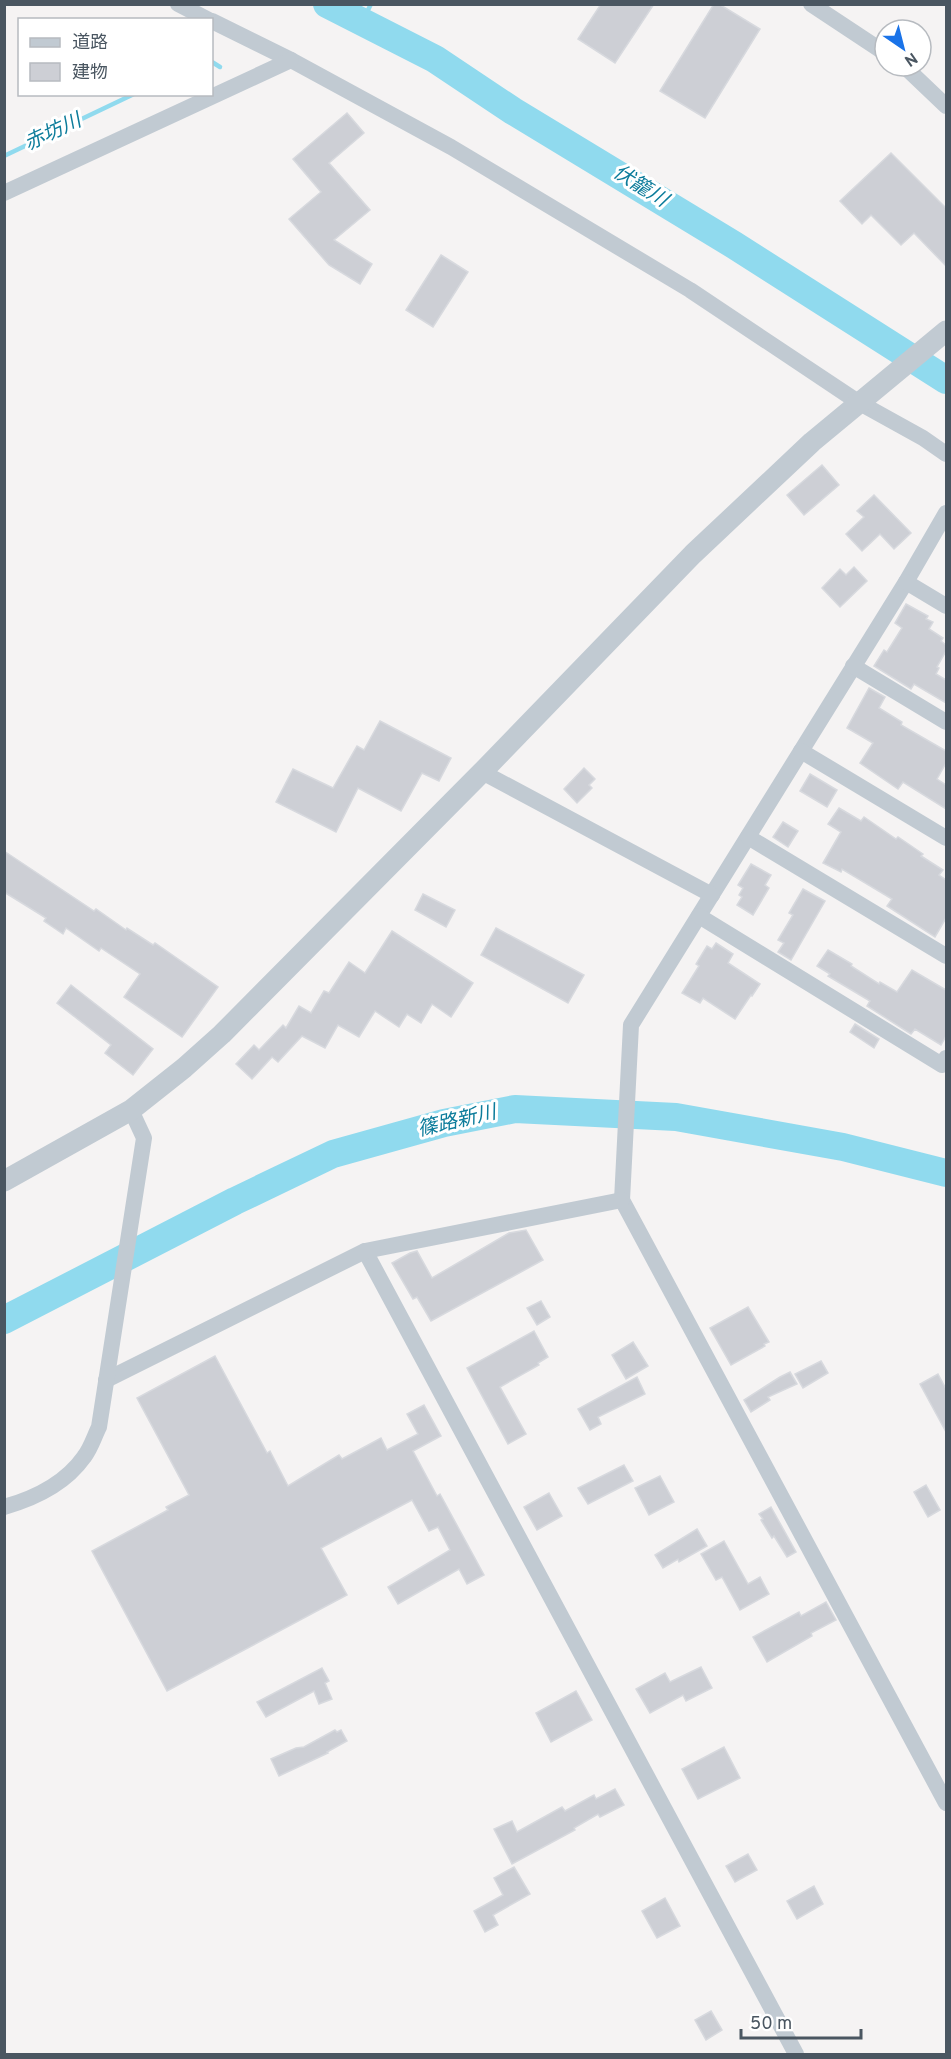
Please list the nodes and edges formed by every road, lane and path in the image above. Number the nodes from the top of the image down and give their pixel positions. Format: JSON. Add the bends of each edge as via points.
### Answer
{"nodes":[{"id":1,"x":178,"y":4,"type":"edge"},
{"id":2,"x":811,"y":4,"type":"edge"},
{"id":3,"x":206,"y":18,"type":"edge"},
{"id":4,"x":213,"y":21,"type":"edge"},
{"id":5,"x":873,"y":45,"type":"edge"},
{"id":6,"x":291,"y":60,"type":"junction"},
{"id":7,"x":918,"y":78,"type":"edge"},
{"id":8,"x":946,"y":106,"type":"edge"},
{"id":9,"x":4,"y":193,"type":"edge"},
{"id":10,"x":946,"y":331,"type":"edge"},
{"id":11,"x":864,"y":397,"type":"junction"},
{"id":12,"x":946,"y":454,"type":"edge"},
{"id":13,"x":946,"y":513,"type":"edge"},
{"id":14,"x":906,"y":582,"type":"junction"},
{"id":15,"x":946,"y":606,"type":"edge"},
{"id":16,"x":854,"y":666,"type":"junction"},
{"id":17,"x":946,"y":722,"type":"edge"},
{"id":18,"x":801,"y":751,"type":"junction"},
{"id":19,"x":482,"y":772,"type":"junction"},
{"id":20,"x":748,"y":837,"type":"junction"},
{"id":21,"x":946,"y":838,"type":"edge"},
{"id":22,"x":712,"y":895,"type":"junction"},
{"id":23,"x":699,"y":916,"type":"junction"},
{"id":24,"x":946,"y":956,"type":"edge"},
{"id":25,"x":946,"y":1058,"type":"edge"},
{"id":26,"x":131,"y":1110,"type":"junction"},
{"id":27,"x":4,"y":1180,"type":"edge"},
{"id":28,"x":622,"y":1200,"type":"junction"},
{"id":29,"x":365,"y":1251,"type":"junction"},
{"id":30,"x":106,"y":1380,"type":"junction"},
{"id":31,"x":4,"y":1508,"type":"edge"},
{"id":32,"x":946,"y":1803,"type":"edge"},
{"id":33,"x":796,"y":2055,"type":"edge"}],
"edges":[{"from":1,"to":3,"type":"street"},
{"from":2,"to":5,"type":"street"},
{"from":4,"to":6,"type":"street"},
{"from":6,"to":9,"type":"street"},
{"from":6,"to":11,"type":"street","via":[[451,147]]},
{"from":7,"to":8,"type":"street"},
{"from":10,"to":11,"type":"street"},
{"from":11,"to":12,"type":"street"},
{"from":11,"to":19,"type":"street","via":[[693,554]]},
{"from":13,"to":14,"type":"street"},
{"from":14,"to":15,"type":"street"},
{"from":14,"to":16,"type":"street"},
{"from":16,"to":17,"type":"street"},
{"from":16,"to":18,"type":"street"},
{"from":18,"to":20,"type":"street"},
{"from":18,"to":21,"type":"street"},
{"from":19,"to":22,"type":"street"},
{"from":19,"to":26,"type":"street","via":[[222,1034]]},
{"from":20,"to":22,"type":"street"},
{"from":20,"to":24,"type":"street"},
{"from":22,"to":23,"type":"street"},
{"from":23,"to":25,"type":"street","via":[[942,1065]]},
{"from":23,"to":28,"type":"street","via":[[632,1025]]},
{"from":26,"to":27,"type":"street"},
{"from":26,"to":30,"type":"street","via":[[144,1138]]},
{"from":28,"to":29,"type":"street"},
{"from":28,"to":32,"type":"street"},
{"from":29,"to":30,"type":"street"},
{"from":29,"to":33,"type":"street"},
{"from":30,"to":31,"type":"street","via":[[99,1427],[86,1456],[66,1479],[28,1501]]}]}
